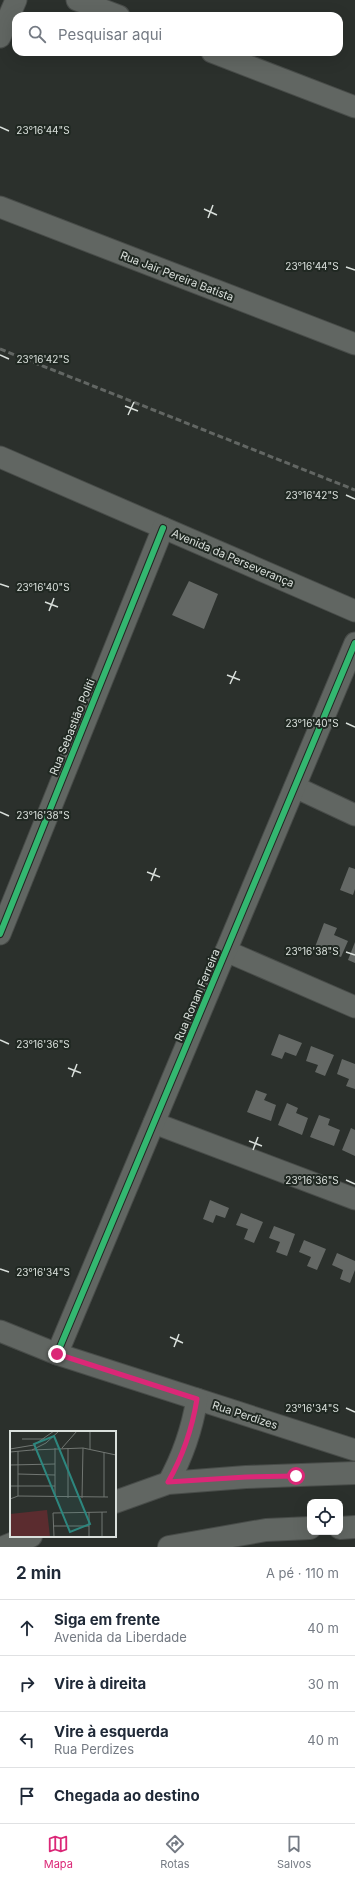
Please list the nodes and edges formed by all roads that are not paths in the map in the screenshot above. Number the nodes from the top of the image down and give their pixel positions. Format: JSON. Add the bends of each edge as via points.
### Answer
{"nodes":[{"id":1,"x":16,"y":0,"type":"edge"},
{"id":2,"x":77,"y":0,"type":"edge"},
{"id":3,"x":108,"y":12,"type":"edge"},
{"id":4,"x":0,"y":37,"type":"edge"},
{"id":5,"x":222,"y":56,"type":"edge"},
{"id":6,"x":355,"y":107,"type":"edge"},
{"id":7,"x":0,"y":207,"type":"edge"},
{"id":8,"x":355,"y":344,"type":"edge"},
{"id":9,"x":0,"y":457,"type":"edge"},
{"id":10,"x":163,"y":528,"type":"junction"},
{"id":11,"x":355,"y":611,"type":"edge"},
{"id":12,"x":355,"y":643,"type":"edge"},
{"id":13,"x":295,"y":787,"type":"junction"},
{"id":14,"x":355,"y":815,"type":"edge"},
{"id":15,"x":0,"y":934,"type":"edge"},
{"id":16,"x":226,"y":951,"type":"junction"},
{"id":17,"x":355,"y":1007,"type":"edge"},
{"id":18,"x":154,"y":1123,"type":"junction"},
{"id":19,"x":355,"y":1199,"type":"edge"},
{"id":20,"x":0,"y":1332,"type":"edge"},
{"id":21,"x":57,"y":1354,"type":"junction"},
{"id":22,"x":197,"y":1399,"type":"junction"},
{"id":23,"x":355,"y":1450,"type":"edge"},
{"id":24,"x":355,"y":1473,"type":"edge"},
{"id":25,"x":168,"y":1482,"type":"junction"},
{"id":26,"x":116,"y":1502,"type":"edge"},
{"id":27,"x":355,"y":1527,"type":"edge"},
{"id":28,"x":307,"y":1528,"type":"edge"},
{"id":29,"x":343,"y":1528,"type":"edge"},
{"id":30,"x":29,"y":1537,"type":"edge"},
{"id":31,"x":4,"y":1547,"type":"edge"},
{"id":32,"x":169,"y":1547,"type":"edge"}],
"edges":[{"from":1,"to":4,"type":"street"},
{"from":2,"to":3,"type":"street"},
{"from":5,"to":6,"type":"street"},
{"from":7,"to":8,"type":"street","name":"Rua Jair Pereira Batista"},
{"from":9,"to":10,"type":"street","name":"Avenida da Perseverança"},
{"from":10,"to":11,"type":"street","name":"Avenida da Perseverança"},
{"from":10,"to":15,"type":"street","name":"Rua Sebastião Politi"},
{"from":12,"to":13,"type":"street","name":"Rua Ronan Ferreira"},
{"from":13,"to":14,"type":"street"},
{"from":13,"to":16,"type":"street","name":"Rua Ronan Ferreira"},
{"from":16,"to":17,"type":"street"},
{"from":16,"to":18,"type":"street","name":"Rua Ronan Ferreira"},
{"from":18,"to":19,"type":"street"},
{"from":18,"to":21,"type":"street","name":"Rua Ronan Ferreira"},
{"from":20,"to":21,"type":"street","name":"Rua Perdizes"},
{"from":21,"to":22,"type":"street","name":"Rua Perdizes"},
{"from":22,"to":23,"type":"street","name":"Rua Perdizes"},
{"from":22,"to":25,"type":"street","via":[[186,1444]]},
{"from":24,"to":25,"type":"street"},
{"from":25,"to":26,"type":"street"},
{"from":27,"to":29,"type":"street"},
{"from":28,"to":32,"type":"street","via":[[266,1530]]},
{"from":30,"to":31,"type":"street"}]}
